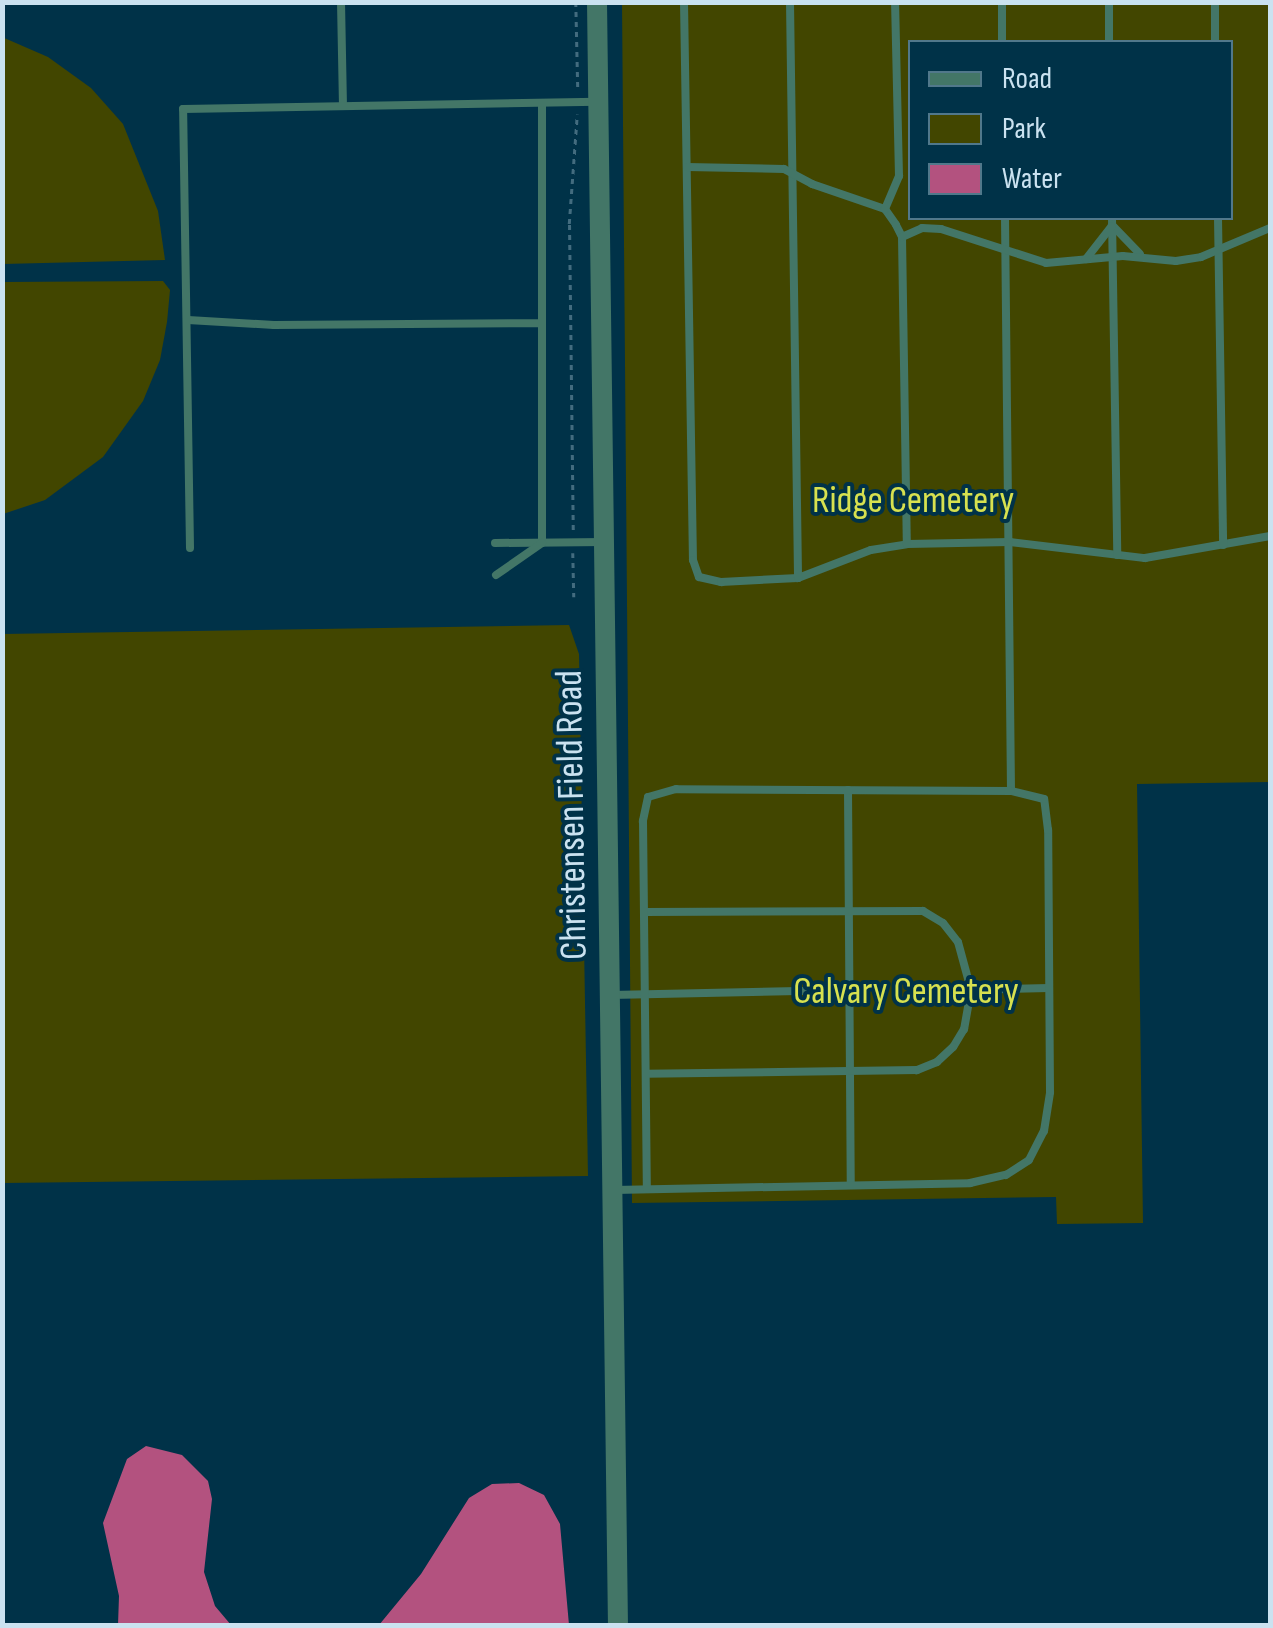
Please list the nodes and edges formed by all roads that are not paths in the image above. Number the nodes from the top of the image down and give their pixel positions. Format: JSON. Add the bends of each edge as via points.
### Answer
{"nodes":[{"id":1,"x":342,"y":2,"type":"edge"},
{"id":2,"x":597,"y":2,"type":"edge"},
{"id":3,"x":684,"y":2,"type":"edge"},
{"id":4,"x":790,"y":2,"type":"edge"},
{"id":5,"x":895,"y":2,"type":"edge"},
{"id":6,"x":1002,"y":2,"type":"edge"},
{"id":7,"x":1109,"y":2,"type":"edge"},
{"id":8,"x":1215,"y":2,"type":"edge"},
{"id":9,"x":1002,"y":40,"type":"edge"},
{"id":10,"x":1109,"y":40,"type":"edge"},
{"id":11,"x":1215,"y":40,"type":"edge"},
{"id":12,"x":588,"y":102,"type":"junction"},
{"id":13,"x":542,"y":103,"type":"junction"},
{"id":14,"x":343,"y":106,"type":"junction"},
{"id":15,"x":686,"y":167,"type":"junction"},
{"id":16,"x":792,"y":174,"type":"junction"},
{"id":17,"x":885,"y":208,"type":"junction"},
{"id":18,"x":1005,"y":220,"type":"edge"},
{"id":19,"x":1218,"y":220,"type":"edge"},
{"id":20,"x":1112,"y":221,"type":"edge"},
{"id":21,"x":1270,"y":228,"type":"edge"},
{"id":22,"x":902,"y":237,"type":"junction"},
{"id":23,"x":1006,"y":250,"type":"junction"},
{"id":24,"x":1218,"y":250,"type":"junction"},
{"id":25,"x":1113,"y":256,"type":"junction"},
{"id":26,"x":1144,"y":257,"type":"junction"},
{"id":27,"x":1026,"y":258,"type":"junction"},
{"id":28,"x":1086,"y":258,"type":"junction"},
{"id":29,"x":1006,"y":270,"type":"junction"},
{"id":30,"x":188,"y":320,"type":"junction"},
{"id":31,"x":539,"y":322,"type":"junction"},
{"id":32,"x":1270,"y":536,"type":"edge"},
{"id":33,"x":604,"y":542,"type":"junction"},
{"id":34,"x":1010,"y":542,"type":"junction"},
{"id":35,"x":495,"y":543,"type":"dead end"},
{"id":36,"x":542,"y":543,"type":"junction"},
{"id":37,"x":906,"y":544,"type":"junction"},
{"id":38,"x":1223,"y":545,"type":"junction"},
{"id":39,"x":190,"y":548,"type":"dead end"},
{"id":40,"x":1117,"y":555,"type":"junction"},
{"id":41,"x":496,"y":575,"type":"dead end"},
{"id":42,"x":798,"y":578,"type":"junction"},
{"id":43,"x":848,"y":790,"type":"junction"},
{"id":44,"x":1011,"y":791,"type":"junction"},
{"id":45,"x":846,"y":909,"type":"junction"},
{"id":46,"x":644,"y":912,"type":"junction"},
{"id":47,"x":1049,"y":988,"type":"junction"},
{"id":48,"x":847,"y":990,"type":"junction"},
{"id":49,"x":972,"y":990,"type":"junction"},
{"id":50,"x":610,"y":994,"type":"junction"},
{"id":51,"x":645,"y":994,"type":"junction"},
{"id":52,"x":848,"y":1073,"type":"junction"},
{"id":53,"x":646,"y":1074,"type":"junction"},
{"id":54,"x":850,"y":1184,"type":"junction"},
{"id":55,"x":613,"y":1190,"type":"junction"},
{"id":56,"x":647,"y":1190,"type":"junction"},
{"id":57,"x":618,"y":1626,"type":"edge"}],
"edges":[{"from":1,"to":14,"type":"lane"},
{"from":2,"to":12,"type":"street","name":"Christensen Field Road"},
{"from":3,"to":15,"type":"lane"},
{"from":4,"to":16,"type":"lane"},
{"from":5,"to":17,"type":"lane","via":[[899,176]]},
{"from":6,"to":9,"type":"lane"},
{"from":7,"to":10,"type":"lane"},
{"from":8,"to":11,"type":"lane"},
{"from":12,"to":13,"type":"lane"},
{"from":12,"to":33,"type":"street","name":"Christensen Field Road"},
{"from":13,"to":14,"type":"lane"},
{"from":13,"to":31,"type":"lane"},
{"from":14,"to":30,"type":"lane","via":[[183,109]]},
{"from":15,"to":16,"type":"lane","via":[[774,166]]},
{"from":15,"to":42,"type":"lane","via":[[694,570],[704,580],[721,582]]},
{"from":16,"to":17,"type":"lane"},
{"from":16,"to":42,"type":"lane"},
{"from":17,"to":22,"type":"lane"},
{"from":18,"to":23,"type":"lane"},
{"from":19,"to":24,"type":"lane"},
{"from":20,"to":25,"type":"lane"},
{"from":20,"to":26,"type":"lane","via":[[1123,241]]},
{"from":20,"to":28,"type":"lane"},
{"from":21,"to":24,"type":"lane"},
{"from":22,"to":23,"type":"lane","via":[[941,229]]},
{"from":22,"to":37,"type":"lane"},
{"from":23,"to":27,"type":"lane"},
{"from":23,"to":29,"type":"lane"},
{"from":24,"to":26,"type":"lane","via":[[1188,260]]},
{"from":24,"to":38,"type":"lane"},
{"from":25,"to":26,"type":"lane"},
{"from":25,"to":28,"type":"lane"},
{"from":25,"to":40,"type":"lane"},
{"from":27,"to":28,"type":"lane"},
{"from":27,"to":29,"type":"lane"},
{"from":29,"to":34,"type":"lane"},
{"from":30,"to":31,"type":"lane"},
{"from":30,"to":39,"type":"lane"},
{"from":31,"to":36,"type":"lane"},
{"from":32,"to":38,"type":"lane"},
{"from":33,"to":36,"type":"lane"},
{"from":33,"to":50,"type":"street","name":"Christensen Field Road"},
{"from":34,"to":37,"type":"lane"},
{"from":34,"to":40,"type":"lane"},
{"from":34,"to":44,"type":"lane"},
{"from":35,"to":36,"type":"lane"},
{"from":36,"to":41,"type":"lane"},
{"from":37,"to":42,"type":"lane"},
{"from":38,"to":40,"type":"lane","via":[[1164,556]]},
{"from":43,"to":44,"type":"lane"},
{"from":43,"to":45,"type":"lane"},
{"from":43,"to":46,"type":"lane","via":[[654,792],[643,812]]},
{"from":44,"to":47,"type":"lane","via":[[1039,795],[1046,805]]},
{"from":45,"to":46,"type":"lane"},
{"from":45,"to":48,"type":"lane"},
{"from":45,"to":49,"type":"lane","via":[[912,909],[938,919],[964,954]]},
{"from":46,"to":51,"type":"lane"},
{"from":47,"to":49,"type":"lane"},
{"from":47,"to":54,"type":"lane","via":[[1049,1108],[1029,1160],[986,1181]]},
{"from":48,"to":51,"type":"lane"},
{"from":48,"to":52,"type":"lane"},
{"from":49,"to":52,"type":"lane","via":[[964,1030],[936,1062],[906,1072]]},
{"from":50,"to":51,"type":"lane"},
{"from":50,"to":55,"type":"street","name":"Christensen Field Road"},
{"from":51,"to":53,"type":"lane"},
{"from":52,"to":53,"type":"lane"},
{"from":52,"to":54,"type":"lane"},
{"from":53,"to":56,"type":"lane"},
{"from":54,"to":56,"type":"lane"},
{"from":55,"to":56,"type":"lane"},
{"from":55,"to":57,"type":"street","name":"Christensen Field Road"}]}
